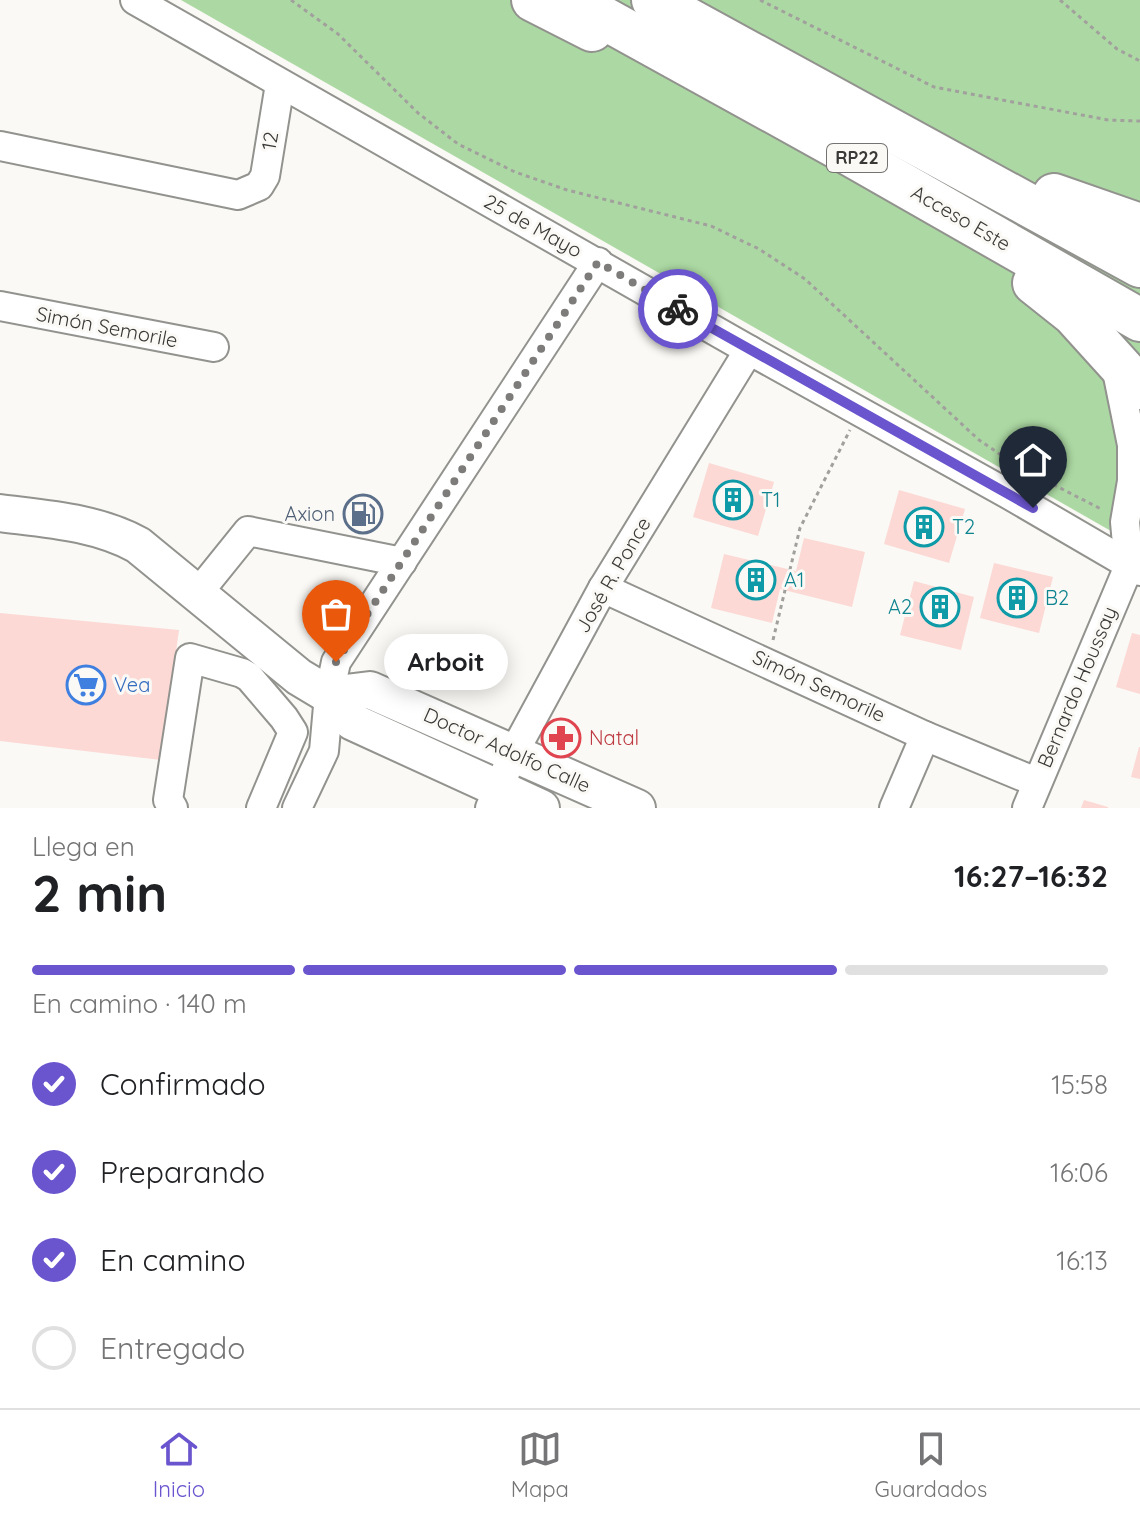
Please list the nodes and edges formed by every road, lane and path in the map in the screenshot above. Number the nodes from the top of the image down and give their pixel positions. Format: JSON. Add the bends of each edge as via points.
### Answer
{"nodes":[{"id":1,"x":135,"y":0,"type":"edge"},
{"id":2,"x":291,"y":0,"type":"edge"},
{"id":3,"x":533,"y":0,"type":"edge"},
{"id":4,"x":571,"y":0,"type":"edge"},
{"id":5,"x":653,"y":0,"type":"edge"},
{"id":6,"x":708,"y":0,"type":"edge"},
{"id":7,"x":760,"y":0,"type":"edge"},
{"id":8,"x":1060,"y":0,"type":"edge"},
{"id":9,"x":1140,"y":61,"type":"edge"},
{"id":10,"x":280,"y":84,"type":"junction"},
{"id":11,"x":835,"y":101,"type":"junction"},
{"id":12,"x":1140,"y":121,"type":"edge"},
{"id":13,"x":913,"y":142,"type":"junction"},
{"id":14,"x":0,"y":146,"type":"edge"},
{"id":15,"x":846,"y":152,"type":"junction"},
{"id":16,"x":884,"y":174,"type":"junction"},
{"id":17,"x":1140,"y":225,"type":"edge"},
{"id":18,"x":598,"y":262,"type":"junction"},
{"id":19,"x":1140,"y":266,"type":"edge"},
{"id":20,"x":0,"y":306,"type":"edge"},
{"id":21,"x":1140,"y":320,"type":"edge"},
{"id":22,"x":214,"y":347,"type":"dead end"},
{"id":23,"x":749,"y":350,"type":"junction"},
{"id":24,"x":1128,"y":374,"type":"edge"},
{"id":25,"x":860,"y":411,"type":"junction"},
{"id":26,"x":0,"y":513,"type":"edge"},
{"id":27,"x":1112,"y":515,"type":"dead end"},
{"id":28,"x":402,"y":562,"type":"junction"},
{"id":29,"x":1136,"y":564,"type":"edge"},
{"id":30,"x":603,"y":588,"type":"junction"},
{"id":31,"x":198,"y":593,"type":"junction"},
{"id":32,"x":768,"y":663,"type":"junction"},
{"id":33,"x":329,"y":695,"type":"junction"},
{"id":34,"x":925,"y":736,"type":"junction"},
{"id":35,"x":514,"y":752,"type":"junction"},
{"id":36,"x":1031,"y":795,"type":"edge"},
{"id":37,"x":494,"y":798,"type":"edge"},
{"id":38,"x":173,"y":808,"type":"edge"},
{"id":39,"x":261,"y":808,"type":"edge"},
{"id":40,"x":297,"y":808,"type":"edge"},
{"id":41,"x":541,"y":808,"type":"edge"},
{"id":42,"x":637,"y":808,"type":"edge"},
{"id":43,"x":894,"y":808,"type":"edge"}],
"edges":[{"from":1,"to":10,"type":"street","name":"25 de Mayo"},
{"from":2,"to":27,"type":"path","via":[[338,34],[418,113],[458,144],[515,172],[711,226],[759,249],[805,279],[979,440]]},
{"from":3,"to":15,"type":"highway","via":[[756,114]]},
{"from":4,"to":15,"type":"highway","name":"Acceso Este","number":"RP22"},
{"from":5,"to":11,"type":"highway","number":"RP22"},
{"from":6,"to":11,"type":"highway","via":[[794,57]]},
{"from":7,"to":12,"type":"path","via":[[934,87],[1108,120]]},
{"from":8,"to":9,"type":"path","via":[[1117,49]]},
{"from":10,"to":14,"type":"street","name":"12","via":[[265,176],[259,186],[238,195]]},
{"from":10,"to":18,"type":"street","name":"25 de Mayo"},
{"from":11,"to":13,"type":"highway","number":"RP22"},
{"from":13,"to":17,"type":"highway"},
{"from":13,"to":19,"type":"highway","number":"RP22"},
{"from":15,"to":16,"type":"highway","name":"Acceso Este","number":"RP22"},
{"from":16,"to":21,"type":"highway","name":"Acceso Este","number":"RP22"},
{"from":16,"to":24,"type":"highway","via":[[1058,299]]},
{"from":18,"to":23,"type":"street","name":"25 de Mayo"},
{"from":18,"to":28,"type":"street"},
{"from":20,"to":22,"type":"street","name":"Simón Semorile"},
{"from":23,"to":25,"type":"street","name":"25 de Mayo"},
{"from":23,"to":30,"type":"street","name":"José R. Ponce"},
{"from":24,"to":29,"type":"street","name":"Bernardo Houssay","via":[[1132,481],[1125,522]]},
{"from":25,"to":29,"type":"street","name":"25 de Mayo"},
{"from":25,"to":32,"type":"path","via":[[800,528]]},
{"from":26,"to":31,"type":"main road","name":"Doctor Adolfo Calle","via":[[94,526],[119,535]]},
{"from":28,"to":31,"type":"street","via":[[248,531]]},
{"from":28,"to":33,"type":"street","via":[[336,662]]},
{"from":29,"to":36,"type":"street","name":"Bernardo Houssay"},
{"from":30,"to":32,"type":"street","name":"Simón Semorile"},
{"from":30,"to":35,"type":"street","name":"José R. Ponce"},
{"from":31,"to":33,"type":"main road","name":"Doctor Adolfo Calle","via":[[299,677]]},
{"from":32,"to":34,"type":"street","name":"Simón Semorile"},
{"from":33,"to":35,"type":"main road","name":"Doctor Adolfo Calle","via":[[370,690]]},
{"from":33,"to":37,"type":"main road","name":"Doctor Adolfo Calle","via":[[353,722]]},
{"from":33,"to":40,"type":"street","via":[[324,751]]},
{"from":34,"to":36,"type":"street","name":"Simón Semorile"},
{"from":34,"to":43,"type":"street"},
{"from":35,"to":37,"type":"street","name":"José R. Ponce"},
{"from":35,"to":42,"type":"main road","name":"Doctor Adolfo Calle"},
{"from":37,"to":41,"type":"main road","name":"Doctor Adolfo Calle"},
{"from":38,"to":39,"type":"street","via":[[168,800],[190,658],[249,677],[293,732]]}]}
